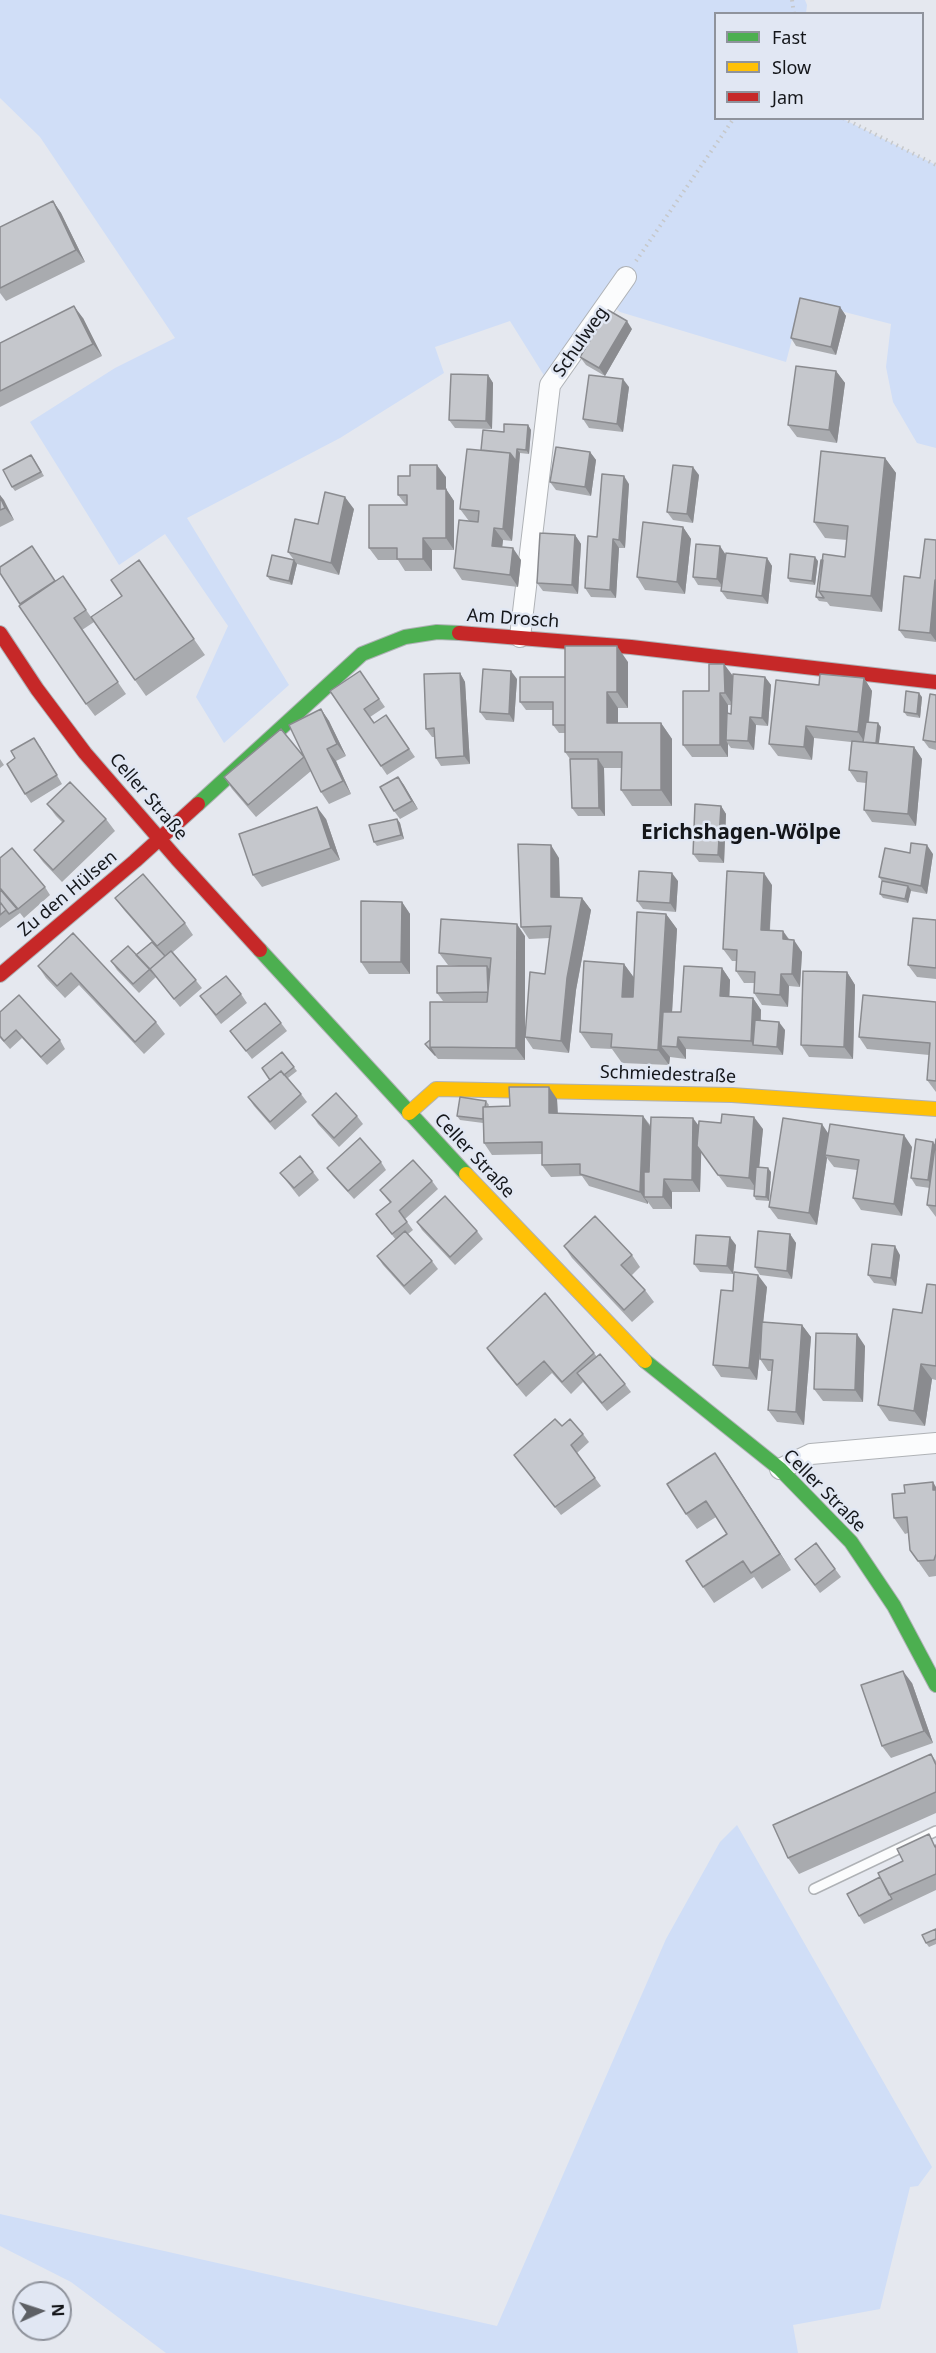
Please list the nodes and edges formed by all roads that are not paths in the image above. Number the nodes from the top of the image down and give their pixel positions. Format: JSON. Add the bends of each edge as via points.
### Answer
{"nodes":[{"id":1,"x":626,"y":277,"type":"road end"},
{"id":2,"x":0,"y":633,"type":"edge"},
{"id":3,"x":520,"y":637,"type":"junction"},
{"id":4,"x":936,"y":682,"type":"edge"},
{"id":5,"x":159,"y":839,"type":"junction"},
{"id":6,"x":0,"y":975,"type":"edge"},
{"id":7,"x":936,"y":1109,"type":"edge"},
{"id":8,"x":408,"y":1113,"type":"junction"},
{"id":9,"x":936,"y":1443,"type":"edge"},
{"id":10,"x":780,"y":1469,"type":"junction"},
{"id":11,"x":935,"y":1680,"type":"edge"},
{"id":12,"x":936,"y":1831,"type":"edge"},
{"id":13,"x":814,"y":1889,"type":"dead end"}],
"edges":[{"from":1,"to":3,"type":"street","name":"Schulweg","via":[[550,385]]},
{"from":2,"to":5,"type":"street","name":"Celler Straße","via":[[85,753]]},
{"from":3,"to":4,"type":"street","name":"Am Drosch"},
{"from":3,"to":5,"type":"street","name":"Am Drosch","via":[[437,632],[405,637],[362,654]]},
{"from":5,"to":6,"type":"street","name":"Zu den Hülsen"},
{"from":5,"to":8,"type":"street","name":"Celler Straße"},
{"from":7,"to":8,"type":"street","name":"Schmiedestraße","via":[[732,1095],[436,1089]]},
{"from":8,"to":10,"type":"street","name":"Celler Straße","via":[[635,1353]]},
{"from":9,"to":10,"type":"street","via":[[811,1454]]},
{"from":10,"to":11,"type":"street","name":"Celler Straße","via":[[851,1542],[894,1606]]},
{"from":12,"to":13,"type":"lane"}]}
